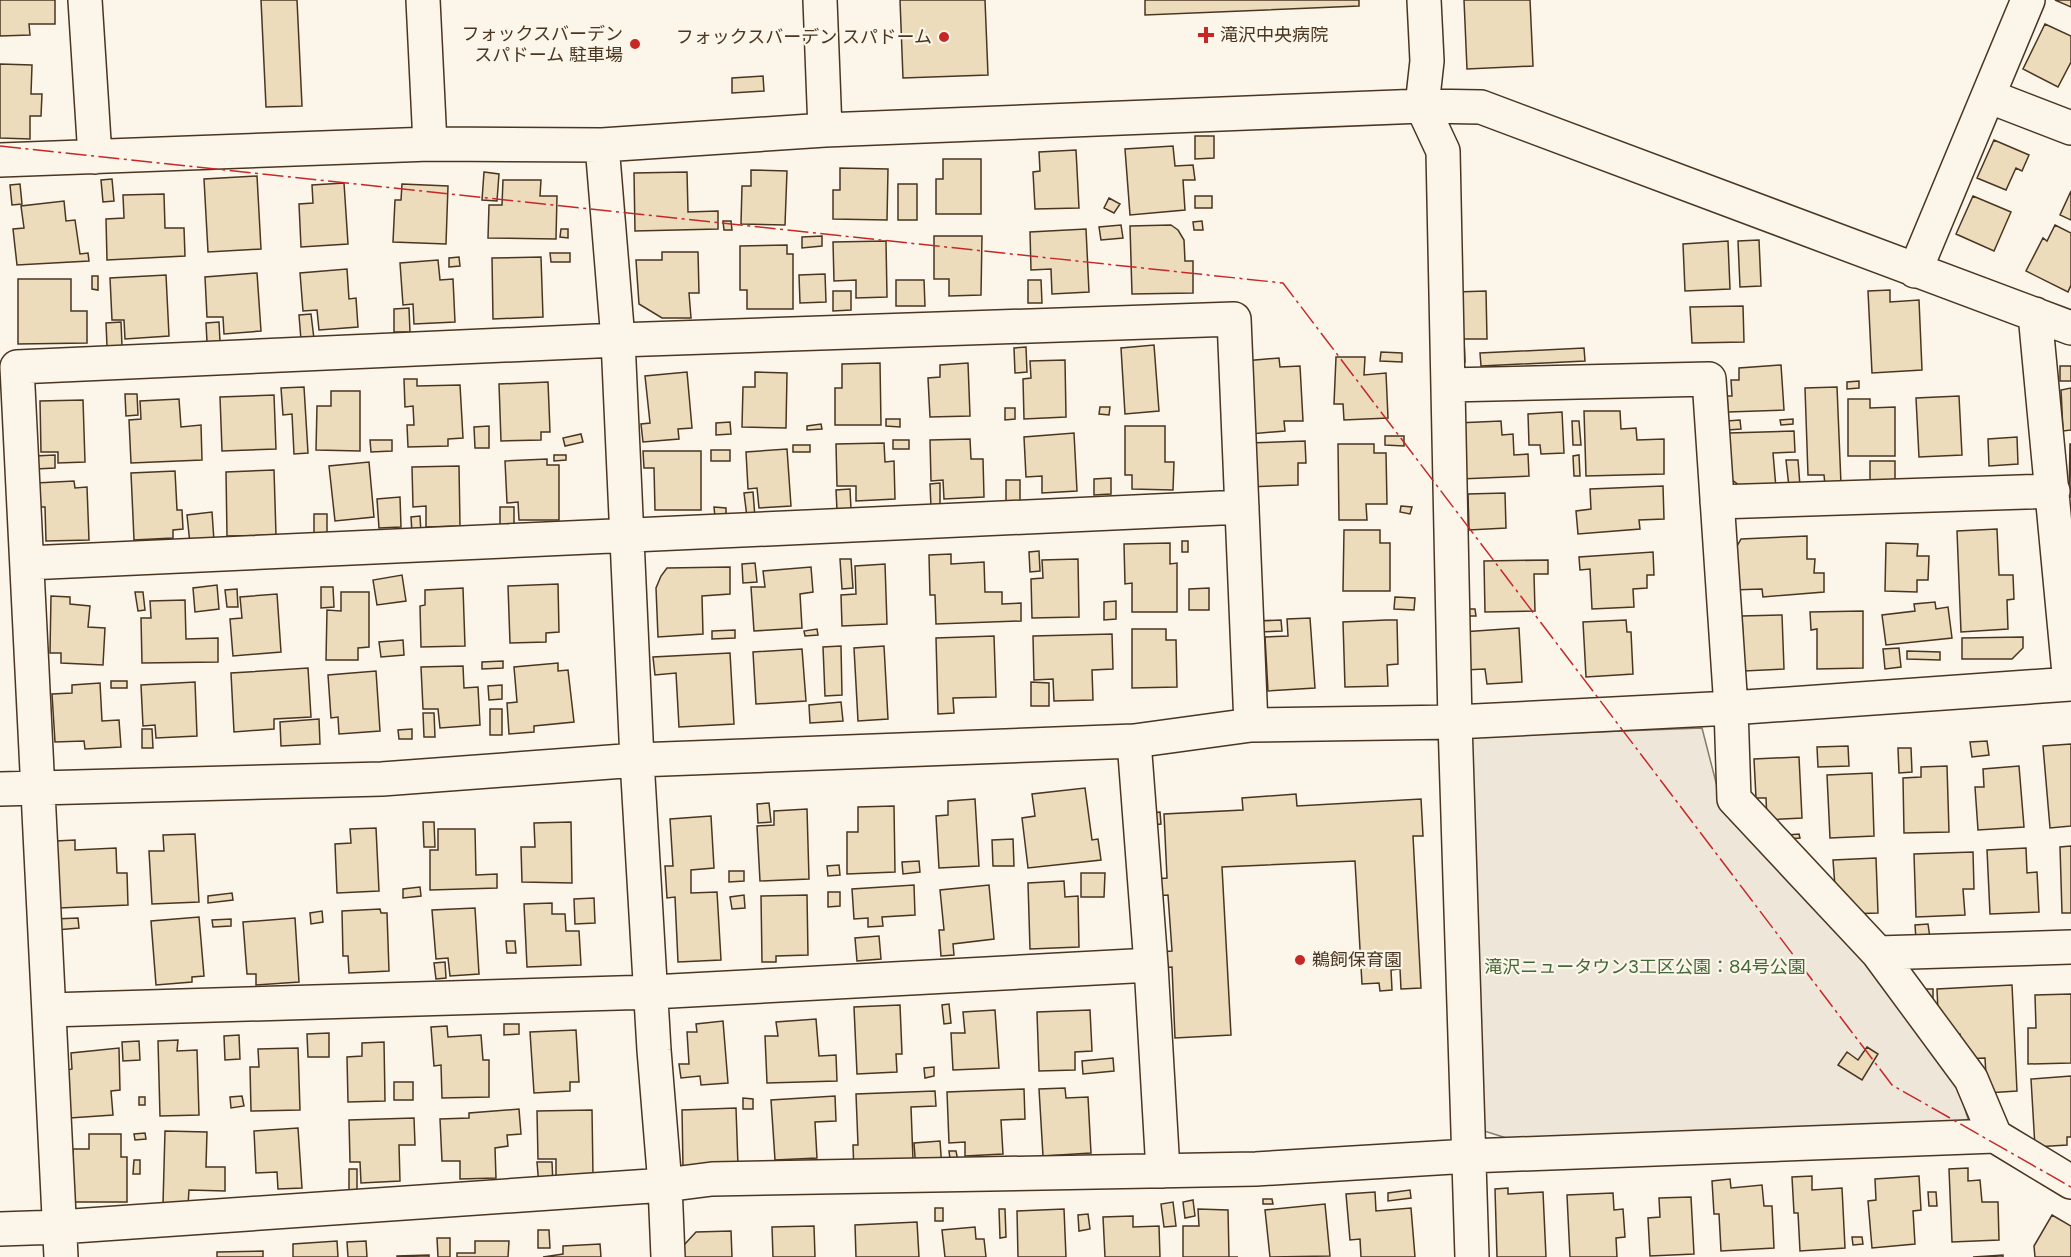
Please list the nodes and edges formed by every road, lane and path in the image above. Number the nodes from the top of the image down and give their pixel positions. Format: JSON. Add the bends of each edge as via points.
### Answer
{"nodes":[{"id":1,"x":85,"y":0,"type":"edge"},
{"id":2,"x":423,"y":0,"type":"edge"},
{"id":3,"x":820,"y":0,"type":"edge"},
{"id":4,"x":1424,"y":0,"type":"edge"},
{"id":5,"x":2028,"y":0,"type":"edge"},
{"id":6,"x":1988,"y":96,"type":"junction"},
{"id":7,"x":1422,"y":106,"type":"junction"},
{"id":8,"x":2071,"y":128,"type":"edge"},
{"id":9,"x":825,"y":130,"type":"junction"},
{"id":10,"x":430,"y":144,"type":"junction"},
{"id":11,"x":602,"y":145,"type":"junction"},
{"id":12,"x":95,"y":157,"type":"junction"},
{"id":13,"x":0,"y":160,"type":"edge"},
{"id":14,"x":1915,"y":271,"type":"junction"},
{"id":15,"x":2035,"y":314,"type":"junction"},
{"id":16,"x":2071,"y":328,"type":"edge"},
{"id":17,"x":618,"y":340,"type":"junction"},
{"id":18,"x":1448,"y":385,"type":"junction"},
{"id":19,"x":2053,"y":491,"type":"junction"},
{"id":20,"x":1717,"y":502,"type":"junction"},
{"id":21,"x":1242,"y":507,"type":"junction"},
{"id":22,"x":628,"y":537,"type":"junction"},
{"id":23,"x":27,"y":563,"type":"junction"},
{"id":24,"x":2071,"y":684,"type":"edge"},
{"id":25,"x":1731,"y":708,"type":"junction"},
{"id":26,"x":1455,"y":722,"type":"junction"},
{"id":27,"x":1251,"y":724,"type":"junction"},
{"id":28,"x":1134,"y":741,"type":"junction"},
{"id":29,"x":637,"y":760,"type":"junction"},
{"id":30,"x":38,"y":788,"type":"junction"},
{"id":31,"x":0,"y":789,"type":"edge"},
{"id":32,"x":2071,"y":947,"type":"edge"},
{"id":33,"x":1878,"y":954,"type":"junction"},
{"id":34,"x":1151,"y":965,"type":"junction"},
{"id":35,"x":652,"y":992,"type":"junction"},
{"id":36,"x":49,"y":1010,"type":"junction"},
{"id":37,"x":1995,"y":1136,"type":"junction"},
{"id":38,"x":1469,"y":1156,"type":"junction"},
{"id":39,"x":1163,"y":1171,"type":"junction"},
{"id":40,"x":2071,"y":1182,"type":"edge"},
{"id":41,"x":665,"y":1185,"type":"junction"},
{"id":42,"x":0,"y":1229,"type":"edge"},
{"id":43,"x":60,"y":1242,"type":"edge"},
{"id":44,"x":668,"y":1257,"type":"edge"},
{"id":45,"x":1472,"y":1257,"type":"edge"}],
"edges":[{"from":1,"to":12,"type":"street"},
{"from":2,"to":10,"type":"street"},
{"from":3,"to":9,"type":"street"},
{"from":4,"to":7,"type":"street","via":[[1427,61]]},
{"from":5,"to":6,"type":"street"},
{"from":6,"to":8,"type":"street"},
{"from":6,"to":14,"type":"street"},
{"from":7,"to":9,"type":"street"},
{"from":7,"to":14,"type":"street","via":[[1480,107]]},
{"from":7,"to":18,"type":"street","via":[[1443,151]]},
{"from":9,"to":11,"type":"street"},
{"from":10,"to":11,"type":"street"},
{"from":10,"to":12,"type":"street"},
{"from":11,"to":17,"type":"street"},
{"from":12,"to":13,"type":"street"},
{"from":14,"to":15,"type":"street"},
{"from":15,"to":16,"type":"street"},
{"from":15,"to":19,"type":"street"},
{"from":17,"to":21,"type":"street","via":[[1234,319]]},
{"from":17,"to":22,"type":"street"},
{"from":17,"to":23,"type":"street","via":[[17,367]]},
{"from":18,"to":20,"type":"street","via":[[1709,379]]},
{"from":18,"to":26,"type":"street"},
{"from":19,"to":20,"type":"street"},
{"from":19,"to":24,"type":"street"},
{"from":20,"to":25,"type":"street"},
{"from":21,"to":22,"type":"street"},
{"from":21,"to":27,"type":"street"},
{"from":22,"to":23,"type":"street"},
{"from":22,"to":29,"type":"street"},
{"from":23,"to":30,"type":"street"},
{"from":24,"to":25,"type":"street"},
{"from":25,"to":26,"type":"street"},
{"from":25,"to":33,"type":"street","via":[[1734,799]]},
{"from":26,"to":27,"type":"street"},
{"from":26,"to":38,"type":"street"},
{"from":27,"to":28,"type":"street"},
{"from":28,"to":29,"type":"street"},
{"from":28,"to":34,"type":"street"},
{"from":29,"to":30,"type":"street","via":[[382,779]]},
{"from":29,"to":35,"type":"street"},
{"from":30,"to":31,"type":"street"},
{"from":30,"to":36,"type":"street"},
{"from":32,"to":33,"type":"street"},
{"from":33,"to":37,"type":"street","via":[[1971,1079]]},
{"from":34,"to":35,"type":"street"},
{"from":34,"to":39,"type":"street"},
{"from":35,"to":36,"type":"street"},
{"from":35,"to":41,"type":"street"},
{"from":36,"to":43,"type":"street"},
{"from":37,"to":38,"type":"street"},
{"from":37,"to":40,"type":"street"},
{"from":38,"to":39,"type":"street"},
{"from":38,"to":45,"type":"street"},
{"from":39,"to":41,"type":"street","via":[[712,1179]]},
{"from":41,"to":43,"type":"street"},
{"from":41,"to":44,"type":"street"},
{"from":42,"to":43,"type":"street"}]}
